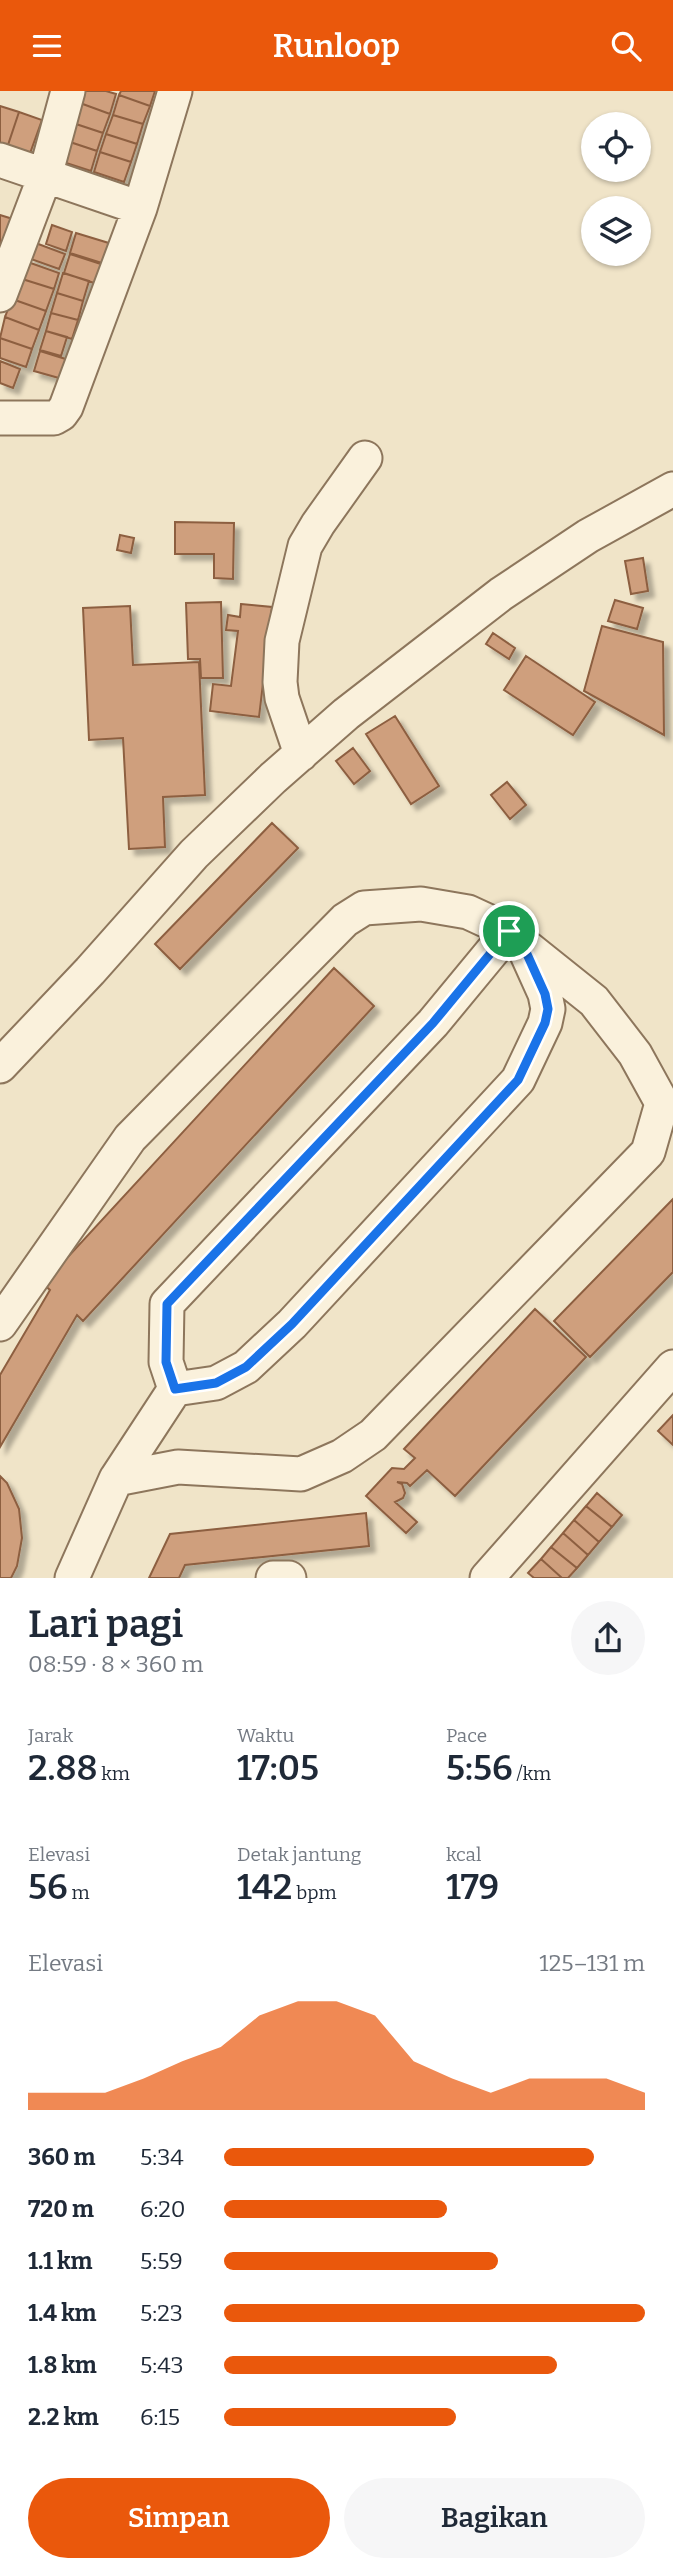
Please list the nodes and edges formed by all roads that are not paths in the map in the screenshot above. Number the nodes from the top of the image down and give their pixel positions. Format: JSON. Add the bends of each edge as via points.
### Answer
{"nodes":[{"id":1,"x":68,"y":91,"type":"edge"},
{"id":2,"x":175,"y":91,"type":"edge"},
{"id":3,"x":0,"y":160,"type":"edge"},
{"id":4,"x":45,"y":176,"type":"junction"},
{"id":5,"x":140,"y":208,"type":"junction"},
{"id":6,"x":3,"y":279,"type":"edge"},
{"id":7,"x":0,"y":418,"type":"edge"},
{"id":8,"x":365,"y":457,"type":"dead end"},
{"id":9,"x":673,"y":489,"type":"edge"},
{"id":10,"x":301,"y":754,"type":"junction"},
{"id":11,"x":515,"y":937,"type":"junction"},
{"id":12,"x":0,"y":1066,"type":"edge"},
{"id":13,"x":0,"y":1324,"type":"edge"},
{"id":14,"x":673,"y":1367,"type":"edge"},
{"id":15,"x":175,"y":1389,"type":"junction"},
{"id":16,"x":116,"y":1479,"type":"junction"},
{"id":17,"x":72,"y":1578,"type":"edge"},
{"id":18,"x":487,"y":1578,"type":"edge"}],
"edges":[{"from":1,"to":4,"type":"street"},
{"from":2,"to":5,"type":"street"},
{"from":3,"to":4,"type":"street"},
{"from":4,"to":5,"type":"street"},
{"from":4,"to":6,"type":"street"},
{"from":5,"to":7,"type":"street","via":[[66,407],[54,418]]},
{"from":8,"to":10,"type":"street","via":[[305,546],[282,641],[281,690]]},
{"from":9,"to":10,"type":"street","via":[[588,536],[502,594]]},
{"from":10,"to":12,"type":"street","via":[[194,854]]},
{"from":11,"to":13,"type":"street","via":[[468,912],[421,904],[364,908],[345,919],[130,1138]]},
{"from":11,"to":15,"type":"street","via":[[167,1304],[166,1362]]},
{"from":11,"to":15,"type":"street","via":[[545,994],[548,1009],[518,1080],[292,1324],[246,1367],[216,1383]]},
{"from":11,"to":16,"type":"street","via":[[594,1001],[635,1054],[662,1103],[648,1152],[373,1435],[342,1456],[301,1473],[178,1467]]},
{"from":14,"to":18,"type":"street"},
{"from":15,"to":16,"type":"street"},
{"from":16,"to":17,"type":"street"}]}
